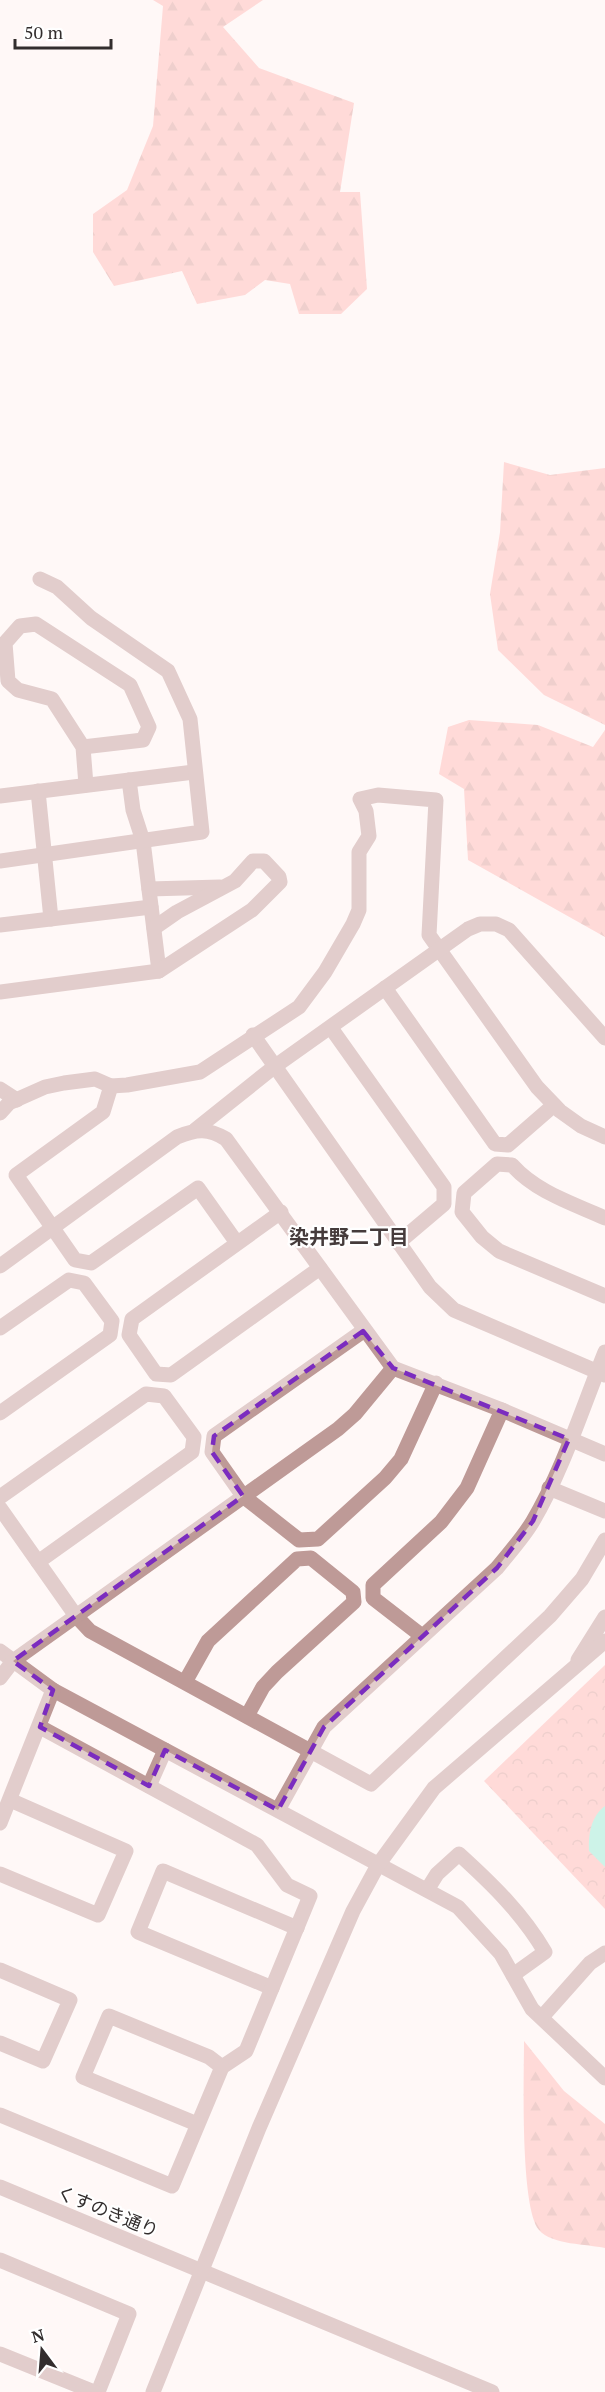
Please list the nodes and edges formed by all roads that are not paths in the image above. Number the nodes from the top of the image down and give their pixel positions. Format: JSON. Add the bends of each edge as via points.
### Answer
{"nodes":[{"id":1,"x":40,"y":579,"type":"dead end"},
{"id":2,"x":83,"y":747,"type":"junction"},
{"id":3,"x":194,"y":772,"type":"junction"},
{"id":4,"x":129,"y":780,"type":"junction"},
{"id":5,"x":86,"y":785,"type":"junction"},
{"id":6,"x":38,"y":791,"type":"junction"},
{"id":7,"x":0,"y":796,"type":"edge"},
{"id":8,"x":143,"y":841,"type":"junction"},
{"id":9,"x":45,"y":856,"type":"junction"},
{"id":10,"x":0,"y":861,"type":"edge"},
{"id":11,"x":220,"y":887,"type":"junction"},
{"id":12,"x":149,"y":889,"type":"junction"},
{"id":13,"x":151,"y":907,"type":"junction"},
{"id":14,"x":51,"y":919,"type":"junction"},
{"id":15,"x":0,"y":925,"type":"edge"},
{"id":16,"x":154,"y":928,"type":"junction"},
{"id":17,"x":438,"y":949,"type":"junction"},
{"id":18,"x":159,"y":971,"type":"junction"},
{"id":19,"x":385,"y":988,"type":"junction"},
{"id":20,"x":0,"y":992,"type":"edge"},
{"id":21,"x":331,"y":1028,"type":"junction"},
{"id":22,"x":253,"y":1035,"type":"junction"},
{"id":23,"x":605,"y":1038,"type":"edge"},
{"id":24,"x":274,"y":1066,"type":"junction"},
{"id":25,"x":111,"y":1086,"type":"junction"},
{"id":26,"x":0,"y":1089,"type":"edge"},
{"id":27,"x":17,"y":1100,"type":"junction"},
{"id":28,"x":554,"y":1105,"type":"junction"},
{"id":29,"x":0,"y":1113,"type":"edge"},
{"id":30,"x":195,"y":1130,"type":"junction"},
{"id":31,"x":605,"y":1137,"type":"edge"},
{"id":32,"x":281,"y":1212,"type":"junction"},
{"id":33,"x":605,"y":1218,"type":"edge"},
{"id":34,"x":52,"y":1229,"type":"junction"},
{"id":35,"x":237,"y":1243,"type":"junction"},
{"id":36,"x":398,"y":1243,"type":"junction"},
{"id":37,"x":0,"y":1266,"type":"edge"},
{"id":38,"x":320,"y":1268,"type":"junction"},
{"id":39,"x":605,"y":1296,"type":"edge"},
{"id":40,"x":0,"y":1329,"type":"edge"},
{"id":41,"x":363,"y":1331,"type":"junction"},
{"id":42,"x":605,"y":1352,"type":"edge"},
{"id":43,"x":393,"y":1368,"type":"junction"},
{"id":44,"x":601,"y":1374,"type":"edge"},
{"id":45,"x":436,"y":1383,"type":"junction"},
{"id":46,"x":502,"y":1410,"type":"junction"},
{"id":47,"x":0,"y":1413,"type":"edge"},
{"id":48,"x":569,"y":1439,"type":"junction"},
{"id":49,"x":605,"y":1454,"type":"edge"},
{"id":50,"x":549,"y":1488,"type":"junction"},
{"id":51,"x":243,"y":1496,"type":"junction"},
{"id":52,"x":0,"y":1497,"type":"edge"},
{"id":53,"x":0,"y":1508,"type":"edge"},
{"id":54,"x":605,"y":1511,"type":"edge"},
{"id":55,"x":605,"y":1540,"type":"edge"},
{"id":56,"x":38,"y":1562,"type":"junction"},
{"id":57,"x":76,"y":1616,"type":"junction"},
{"id":58,"x":605,"y":1617,"type":"edge"},
{"id":59,"x":422,"y":1636,"type":"junction"},
{"id":60,"x":605,"y":1641,"type":"edge"},
{"id":61,"x":0,"y":1651,"type":"edge"},
{"id":62,"x":13,"y":1661,"type":"junction"},
{"id":63,"x":573,"y":1668,"type":"junction"},
{"id":64,"x":0,"y":1678,"type":"edge"},
{"id":65,"x":185,"y":1682,"type":"junction"},
{"id":66,"x":53,"y":1690,"type":"junction"},
{"id":67,"x":247,"y":1716,"type":"junction"},
{"id":68,"x":40,"y":1727,"type":"junction"},
{"id":69,"x":165,"y":1750,"type":"junction"},
{"id":70,"x":310,"y":1750,"type":"junction"},
{"id":71,"x":149,"y":1786,"type":"junction"},
{"id":72,"x":10,"y":1800,"type":"junction"},
{"id":73,"x":278,"y":1810,"type":"junction"},
{"id":74,"x":0,"y":1823,"type":"edge"},
{"id":75,"x":378,"y":1865,"type":"junction"},
{"id":76,"x":0,"y":1874,"type":"edge"},
{"id":77,"x":427,"y":1890,"type":"junction"},
{"id":78,"x":297,"y":1928,"type":"junction"},
{"id":79,"x":605,"y":1953,"type":"edge"},
{"id":80,"x":0,"y":1970,"type":"edge"},
{"id":81,"x":513,"y":1975,"type":"junction"},
{"id":82,"x":272,"y":1988,"type":"junction"},
{"id":83,"x":542,"y":2017,"type":"junction"},
{"id":84,"x":0,"y":2043,"type":"edge"},
{"id":85,"x":222,"y":2067,"type":"junction"},
{"id":86,"x":605,"y":2078,"type":"edge"},
{"id":87,"x":0,"y":2115,"type":"edge"},
{"id":88,"x":197,"y":2124,"type":"junction"},
{"id":89,"x":0,"y":2187,"type":"edge"},
{"id":90,"x":0,"y":2260,"type":"edge"},
{"id":91,"x":202,"y":2271,"type":"junction"},
{"id":92,"x":0,"y":2354,"type":"edge"},
{"id":93,"x":96,"y":2392,"type":"edge"},
{"id":94,"x":153,"y":2392,"type":"edge"},
{"id":95,"x":492,"y":2392,"type":"edge"}],
"edges":[{"from":1,"to":3,"type":"street","via":[[57,586],[91,618],[168,671],[190,719]]},
{"from":2,"to":2,"type":"street","via":[[143,740],[149,728],[130,685],[36,624],[20,626],[5,643],[8,681],[18,690],[52,699]]},
{"from":2,"to":5,"type":"street"},
{"from":3,"to":4,"type":"street"},
{"from":3,"to":8,"type":"street","via":[[202,832]]},
{"from":4,"to":5,"type":"street"},
{"from":4,"to":8,"type":"street"},
{"from":5,"to":6,"type":"street"},
{"from":6,"to":7,"type":"street"},
{"from":6,"to":9,"type":"street"},
{"from":8,"to":9,"type":"street"},
{"from":8,"to":12,"type":"street"},
{"from":9,"to":10,"type":"street"},
{"from":9,"to":14,"type":"street"},
{"from":11,"to":12,"type":"street"},
{"from":11,"to":16,"type":"street"},
{"from":11,"to":18,"type":"street","via":[[235,881],[253,861],[259,860],[280,882],[252,910]]},
{"from":12,"to":13,"type":"street"},
{"from":13,"to":14,"type":"street"},
{"from":13,"to":16,"type":"street"},
{"from":14,"to":15,"type":"street"},
{"from":16,"to":18,"type":"street"},
{"from":17,"to":19,"type":"street"},
{"from":17,"to":22,"type":"street","via":[[429,935],[436,800],[378,795],[360,799],[369,836],[359,852],[358,910],[354,924],[299,1007]]},
{"from":17,"to":23,"type":"street","via":[[480,924],[496,924],[509,930]]},
{"from":17,"to":28,"type":"street","via":[[537,1088]]},
{"from":18,"to":20,"type":"street"},
{"from":19,"to":21,"type":"street"},
{"from":19,"to":28,"type":"street","via":[[495,1144],[508,1145]]},
{"from":21,"to":24,"type":"street"},
{"from":21,"to":36,"type":"street","via":[[444,1187],[444,1204]]},
{"from":22,"to":24,"type":"street"},
{"from":22,"to":25,"type":"street","via":[[200,1072]]},
{"from":24,"to":30,"type":"street"},
{"from":24,"to":36,"type":"street"},
{"from":25,"to":27,"type":"street","via":[[95,1079],[64,1083]]},
{"from":25,"to":34,"type":"street","via":[[103,1112],[16,1175]]},
{"from":26,"to":27,"type":"street"},
{"from":27,"to":29,"type":"street"},
{"from":28,"to":31,"type":"street","via":[[580,1125]]},
{"from":30,"to":32,"type":"street","via":[[212,1130],[226,1139]]},
{"from":30,"to":34,"type":"street","via":[[177,1137]]},
{"from":32,"to":35,"type":"street"},
{"from":32,"to":38,"type":"street"},
{"from":33,"to":39,"type":"street","via":[[539,1188],[512,1165],[497,1164],[464,1193],[462,1212],[499,1251]]},
{"from":34,"to":35,"type":"street","via":[[75,1260],[91,1263],[198,1188]]},
{"from":34,"to":37,"type":"street"},
{"from":35,"to":38,"type":"street","via":[[132,1319],[129,1335],[156,1374],[171,1375]]},
{"from":36,"to":44,"type":"street","via":[[430,1287],[454,1310]]},
{"from":38,"to":41,"type":"street"},
{"from":40,"to":47,"type":"street","via":[[69,1280],[84,1282],[112,1321],[110,1335]]},
{"from":41,"to":43,"type":"street"},
{"from":41,"to":51,"type":"street","via":[[214,1436],[212,1452]]},
{"from":42,"to":44,"type":"street"},
{"from":43,"to":45,"type":"street"},
{"from":43,"to":51,"type":"street","via":[[338,1429]]},
{"from":44,"to":48,"type":"street"},
{"from":45,"to":46,"type":"street"},
{"from":45,"to":51,"type":"street","via":[[401,1459],[318,1539],[299,1540]]},
{"from":46,"to":48,"type":"street"},
{"from":46,"to":59,"type":"street","via":[[467,1488],[441,1522],[373,1585],[373,1598]]},
{"from":48,"to":49,"type":"street"},
{"from":48,"to":50,"type":"street"},
{"from":50,"to":54,"type":"street"},
{"from":50,"to":59,"type":"street","via":[[533,1521],[497,1568]]},
{"from":51,"to":57,"type":"street"},
{"from":52,"to":56,"type":"street","via":[[146,1394],[164,1396],[194,1437],[192,1452]]},
{"from":53,"to":56,"type":"street"},
{"from":55,"to":70,"type":"street","via":[[582,1579],[550,1616],[370,1784]]},
{"from":56,"to":57,"type":"street"},
{"from":57,"to":62,"type":"street"},
{"from":57,"to":65,"type":"street","via":[[90,1631]]},
{"from":58,"to":63,"type":"street"},
{"from":59,"to":70,"type":"street","via":[[324,1727]]},
{"from":60,"to":63,"type":"street"},
{"from":61,"to":62,"type":"street"},
{"from":62,"to":64,"type":"street"},
{"from":62,"to":66,"type":"street"},
{"from":63,"to":75,"type":"street","via":[[434,1788]]},
{"from":65,"to":67,"type":"street"},
{"from":65,"to":67,"type":"street","via":[[208,1641],[297,1558],[311,1558],[353,1592],[354,1602],[277,1672],[263,1687]]},
{"from":66,"to":68,"type":"street"},
{"from":66,"to":69,"type":"street"},
{"from":67,"to":70,"type":"street"},
{"from":68,"to":71,"type":"street"},
{"from":68,"to":72,"type":"street"},
{"from":69,"to":71,"type":"street"},
{"from":69,"to":73,"type":"street"},
{"from":70,"to":73,"type":"street"},
{"from":71,"to":78,"type":"street","via":[[257,1845],[287,1885],[310,1896]]},
{"from":72,"to":74,"type":"street"},
{"from":72,"to":76,"type":"street","via":[[126,1851],[98,1915]]},
{"from":73,"to":75,"type":"street"},
{"from":75,"to":77,"type":"street"},
{"from":75,"to":91,"type":"street","via":[[353,1911]]},
{"from":77,"to":81,"type":"street","via":[[458,1907],[489,1939]]},
{"from":77,"to":81,"type":"street","via":[[437,1874],[459,1854],[500,1892],[532,1929],[545,1952]]},
{"from":78,"to":82,"type":"street"},
{"from":78,"to":82,"type":"street","via":[[163,1871],[138,1932]]},
{"from":79,"to":83,"type":"street","via":[[590,1963]]},
{"from":80,"to":84,"type":"street","via":[[70,2000],[43,2061]]},
{"from":81,"to":83,"type":"street","via":[[532,2008]]},
{"from":82,"to":85,"type":"street","via":[[246,2051]]},
{"from":83,"to":86,"type":"street"},
{"from":85,"to":88,"type":"street"},
{"from":85,"to":88,"type":"street","via":[[209,2057],[109,2016],[83,2077]]},
{"from":87,"to":88,"type":"street","via":[[172,2186]]},
{"from":89,"to":91,"type":"street","name":"くすのき通り"},
{"from":90,"to":93,"type":"street","via":[[129,2314]]},
{"from":91,"to":94,"type":"street"},
{"from":91,"to":95,"type":"street","name":"くすのき通り"},
{"from":92,"to":93,"type":"street"}]}
